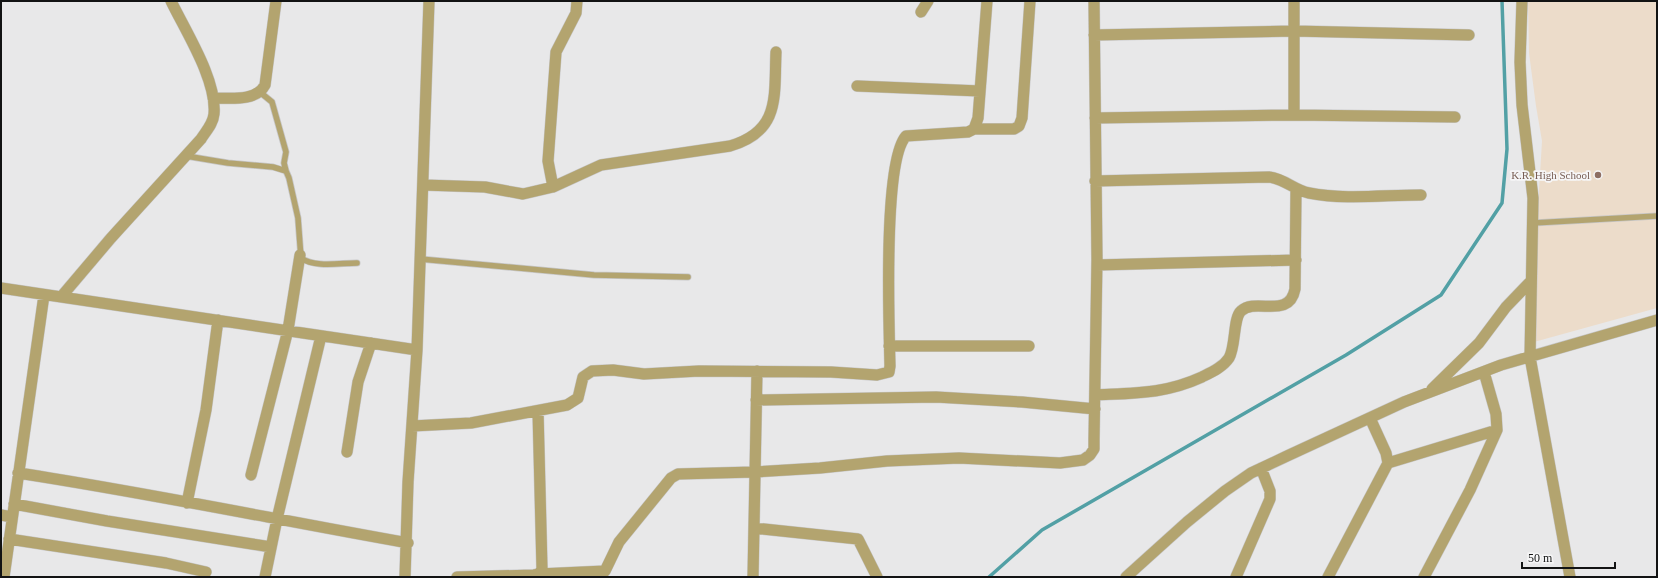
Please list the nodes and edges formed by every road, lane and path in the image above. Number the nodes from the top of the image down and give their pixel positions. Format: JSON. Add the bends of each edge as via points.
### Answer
{"nodes":[{"id":1,"x":171,"y":1,"type":"edge"},
{"id":2,"x":276,"y":1,"type":"edge"},
{"id":3,"x":428,"y":1,"type":"edge"},
{"id":4,"x":577,"y":1,"type":"edge"},
{"id":5,"x":928,"y":1,"type":"edge"},
{"id":6,"x":987,"y":1,"type":"edge"},
{"id":7,"x":1030,"y":1,"type":"edge"},
{"id":8,"x":1094,"y":1,"type":"edge"},
{"id":9,"x":1294,"y":1,"type":"edge"},
{"id":10,"x":1522,"y":1,"type":"edge"},
{"id":11,"x":921,"y":12,"type":"dead end"},
{"id":12,"x":1294,"y":31,"type":"junction"},
{"id":13,"x":1469,"y":34,"type":"dead end"},
{"id":14,"x":1094,"y":35,"type":"junction"},
{"id":15,"x":776,"y":52,"type":"dead end"},
{"id":16,"x":857,"y":86,"type":"dead end"},
{"id":17,"x":980,"y":91,"type":"junction"},
{"id":18,"x":261,"y":93,"type":"junction"},
{"id":19,"x":213,"y":98,"type":"junction"},
{"id":20,"x":1294,"y":115,"type":"junction"},
{"id":21,"x":1455,"y":117,"type":"dead end"},
{"id":22,"x":1095,"y":118,"type":"junction"},
{"id":23,"x":974,"y":129,"type":"junction"},
{"id":24,"x":186,"y":156,"type":"junction"},
{"id":25,"x":286,"y":171,"type":"junction"},
{"id":26,"x":1095,"y":181,"type":"junction"},
{"id":27,"x":423,"y":185,"type":"junction"},
{"id":28,"x":553,"y":187,"type":"junction"},
{"id":29,"x":1296,"y":190,"type":"junction"},
{"id":30,"x":1421,"y":195,"type":"dead end"},
{"id":31,"x":1657,"y":216,"type":"edge"},
{"id":32,"x":1533,"y":223,"type":"junction"},
{"id":33,"x":300,"y":255,"type":"junction"},
{"id":34,"x":420,"y":260,"type":"junction"},
{"id":35,"x":1296,"y":260,"type":"junction"},
{"id":36,"x":357,"y":263,"type":"dead end"},
{"id":37,"x":1097,"y":265,"type":"junction"},
{"id":38,"x":688,"y":277,"type":"dead end"},
{"id":39,"x":1532,"y":282,"type":"junction"},
{"id":40,"x":1,"y":288,"type":"edge"},
{"id":41,"x":44,"y":295,"type":"junction"},
{"id":42,"x":61,"y":297,"type":"junction"},
{"id":43,"x":218,"y":320,"type":"junction"},
{"id":44,"x":1657,"y":320,"type":"edge"},
{"id":45,"x":288,"y":330,"type":"junction"},
{"id":46,"x":321,"y":336,"type":"junction"},
{"id":47,"x":371,"y":343,"type":"junction"},
{"id":48,"x":890,"y":346,"type":"junction"},
{"id":49,"x":1029,"y":346,"type":"dead end"},
{"id":50,"x":417,"y":350,"type":"junction"},
{"id":51,"x":1530,"y":357,"type":"junction"},
{"id":52,"x":757,"y":371,"type":"junction"},
{"id":53,"x":1484,"y":372,"type":"junction"},
{"id":54,"x":1429,"y":393,"type":"junction"},
{"id":55,"x":1095,"y":395,"type":"junction"},
{"id":56,"x":756,"y":400,"type":"junction"},
{"id":57,"x":1095,"y":409,"type":"junction"},
{"id":58,"x":538,"y":411,"type":"junction"},
{"id":59,"x":1370,"y":418,"type":"junction"},
{"id":60,"x":412,"y":426,"type":"junction"},
{"id":61,"x":1497,"y":430,"type":"junction"},
{"id":62,"x":347,"y":452,"type":"dead end"},
{"id":63,"x":1388,"y":463,"type":"junction"},
{"id":64,"x":1261,"y":468,"type":"junction"},
{"id":65,"x":754,"y":472,"type":"junction"},
{"id":66,"x":18,"y":473,"type":"junction"},
{"id":67,"x":251,"y":475,"type":"dead end"},
{"id":68,"x":187,"y":503,"type":"junction"},
{"id":69,"x":14,"y":504,"type":"junction"},
{"id":70,"x":7,"y":516,"type":"edge"},
{"id":71,"x":277,"y":519,"type":"junction"},
{"id":72,"x":754,"y":528,"type":"junction"},
{"id":73,"x":9,"y":538,"type":"junction"},
{"id":74,"x":408,"y":543,"type":"junction"},
{"id":75,"x":271,"y":548,"type":"junction"},
{"id":76,"x":206,"y":572,"type":"dead end"},
{"id":77,"x":539,"y":574,"type":"junction"},
{"id":78,"x":4,"y":577,"type":"edge"},
{"id":79,"x":265,"y":577,"type":"edge"},
{"id":80,"x":405,"y":577,"type":"edge"},
{"id":81,"x":457,"y":577,"type":"edge"},
{"id":82,"x":753,"y":577,"type":"edge"},
{"id":83,"x":877,"y":577,"type":"edge"},
{"id":84,"x":1126,"y":577,"type":"edge"},
{"id":85,"x":1236,"y":577,"type":"edge"},
{"id":86,"x":1328,"y":577,"type":"edge"},
{"id":87,"x":1424,"y":577,"type":"edge"},
{"id":88,"x":1570,"y":577,"type":"edge"}],
"edges":[{"from":1,"to":19,"type":"street","via":[[210,81]]},
{"from":2,"to":18,"type":"street","via":[[265,85]]},
{"from":3,"to":27,"type":"street"},
{"from":4,"to":28,"type":"street","via":[[576,13],[556,52],[548,161]]},
{"from":5,"to":11,"type":"street"},
{"from":6,"to":17,"type":"street"},
{"from":7,"to":23,"type":"street","via":[[1022,118],[1019,126],[1014,129]]},
{"from":8,"to":14,"type":"street"},
{"from":9,"to":12,"type":"street"},
{"from":10,"to":32,"type":"street","via":[[1522,105],[1533,198]]},
{"from":12,"to":13,"type":"street"},
{"from":12,"to":14,"type":"street"},
{"from":12,"to":20,"type":"street"},
{"from":14,"to":22,"type":"street"},
{"from":15,"to":28,"type":"street","via":[[774,102],[767,120],[754,137],[730,146],[601,165]]},
{"from":16,"to":17,"type":"street"},
{"from":17,"to":23,"type":"street","via":[[978,118]]},
{"from":18,"to":19,"type":"street","via":[[253,96]]},
{"from":18,"to":25,"type":"lane","via":[[272,102],[286,152]]},
{"from":19,"to":24,"type":"street","via":[[214,115],[210,126]]},
{"from":20,"to":21,"type":"street"},
{"from":20,"to":22,"type":"street"},
{"from":22,"to":26,"type":"street"},
{"from":23,"to":48,"type":"street","via":[[968,132],[906,136],[898,150],[888,273]]},
{"from":24,"to":25,"type":"lane","via":[[273,167]]},
{"from":24,"to":42,"type":"street"},
{"from":25,"to":33,"type":"lane","via":[[298,218]]},
{"from":26,"to":29,"type":"street","via":[[1269,177],[1279,178]]},
{"from":26,"to":37,"type":"street"},
{"from":27,"to":28,"type":"street","via":[[486,187],[523,194]]},
{"from":27,"to":34,"type":"street"},
{"from":29,"to":30,"type":"street","via":[[1334,196]]},
{"from":29,"to":35,"type":"street"},
{"from":31,"to":32,"type":"lane"},
{"from":32,"to":39,"type":"street"},
{"from":33,"to":36,"type":"lane","via":[[306,262]]},
{"from":33,"to":45,"type":"street"},
{"from":34,"to":38,"type":"lane","via":[[594,274]]},
{"from":34,"to":50,"type":"street"},
{"from":35,"to":37,"type":"street"},
{"from":35,"to":55,"type":"street","via":[[1294,297],[1279,306],[1248,307],[1241,311],[1233,349],[1223,365],[1170,390]]},
{"from":37,"to":55,"type":"street"},
{"from":39,"to":51,"type":"street"},
{"from":39,"to":54,"type":"street","via":[[1506,307],[1479,342]]},
{"from":40,"to":41,"type":"street"},
{"from":41,"to":42,"type":"street"},
{"from":41,"to":66,"type":"street"},
{"from":42,"to":43,"type":"street"},
{"from":43,"to":45,"type":"street"},
{"from":43,"to":68,"type":"street","via":[[206,410]]},
{"from":44,"to":51,"type":"street"},
{"from":45,"to":46,"type":"street"},
{"from":45,"to":67,"type":"street"},
{"from":46,"to":47,"type":"street"},
{"from":46,"to":71,"type":"street"},
{"from":47,"to":50,"type":"street"},
{"from":47,"to":62,"type":"street","via":[[358,382]]},
{"from":48,"to":49,"type":"street"},
{"from":48,"to":52,"type":"street","via":[[889,372],[884,374]]},
{"from":50,"to":60,"type":"street"},
{"from":51,"to":53,"type":"street"},
{"from":51,"to":88,"type":"street"},
{"from":52,"to":56,"type":"street"},
{"from":52,"to":58,"type":"street","via":[[651,374],[613,370],[592,371],[583,377],[578,398],[574,402]]},
{"from":53,"to":54,"type":"street"},
{"from":53,"to":61,"type":"street","via":[[1496,414]]},
{"from":54,"to":59,"type":"street"},
{"from":55,"to":57,"type":"street"},
{"from":56,"to":57,"type":"street","via":[[936,397]]},
{"from":56,"to":65,"type":"street"},
{"from":57,"to":65,"type":"street","via":[[1094,449],[1082,460],[1060,463],[952,459],[887,461]]},
{"from":58,"to":60,"type":"street","via":[[471,423]]},
{"from":58,"to":77,"type":"street","via":[[543,562]]},
{"from":59,"to":63,"type":"street"},
{"from":59,"to":64,"type":"street"},
{"from":60,"to":74,"type":"street","via":[[408,482]]},
{"from":61,"to":63,"type":"street"},
{"from":61,"to":87,"type":"street","via":[[1470,490]]},
{"from":63,"to":86,"type":"street"},
{"from":64,"to":84,"type":"street","via":[[1214,500]]},
{"from":64,"to":85,"type":"street","via":[[1270,491],[1270,499]]},
{"from":65,"to":72,"type":"street"},
{"from":65,"to":77,"type":"street","via":[[678,474],[671,478],[619,542],[605,571]]},
{"from":66,"to":68,"type":"street","via":[[109,487]]},
{"from":66,"to":69,"type":"street"},
{"from":68,"to":71,"type":"street"},
{"from":69,"to":70,"type":"street"},
{"from":69,"to":75,"type":"street"},
{"from":70,"to":73,"type":"street"},
{"from":71,"to":74,"type":"street"},
{"from":71,"to":75,"type":"street"},
{"from":72,"to":82,"type":"street"},
{"from":72,"to":83,"type":"street","via":[[858,539]]},
{"from":73,"to":76,"type":"street","via":[[166,563]]},
{"from":73,"to":78,"type":"street"},
{"from":74,"to":80,"type":"street"},
{"from":75,"to":79,"type":"street"},
{"from":77,"to":81,"type":"street"}]}
